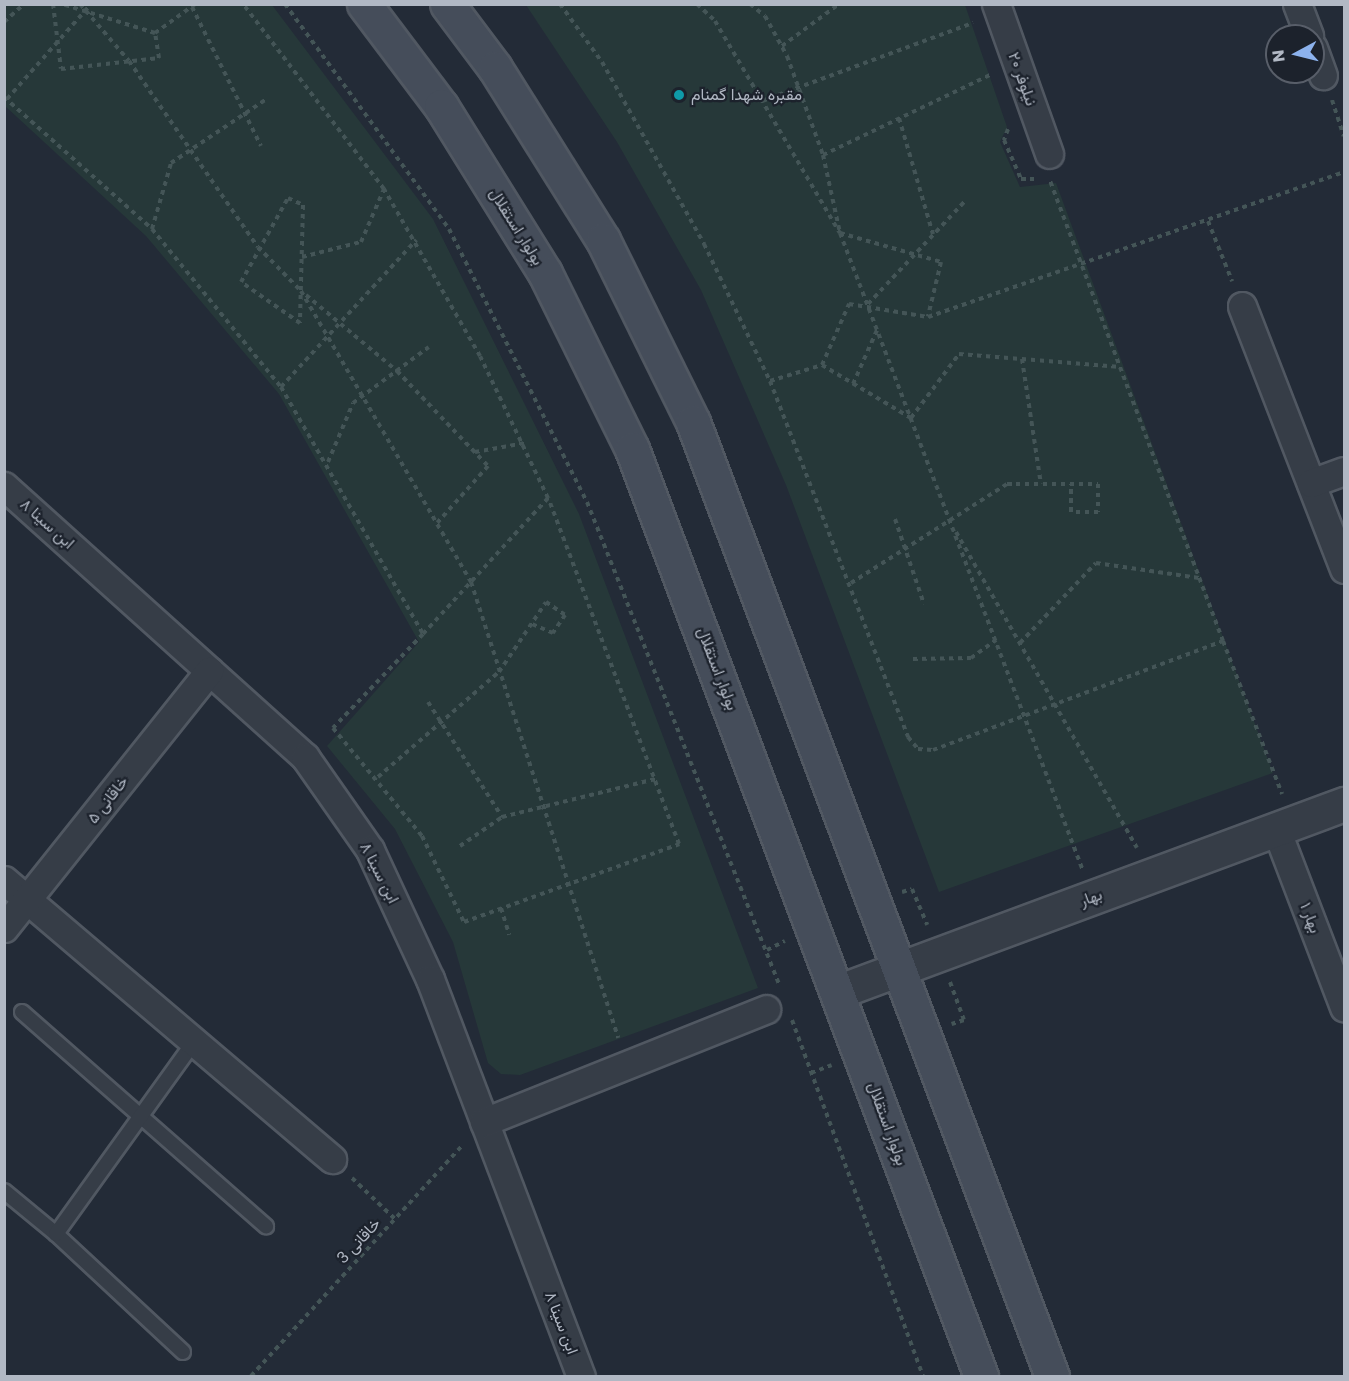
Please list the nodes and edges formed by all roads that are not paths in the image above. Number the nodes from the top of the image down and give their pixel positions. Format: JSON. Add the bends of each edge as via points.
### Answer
{"nodes":[{"id":1,"x":364,"y":4,"type":"edge"},
{"id":2,"x":447,"y":4,"type":"edge"},
{"id":3,"x":996,"y":4,"type":"edge"},
{"id":4,"x":1297,"y":4,"type":"edge"},
{"id":5,"x":1304,"y":24,"type":"edge"},
{"id":6,"x":1049,"y":154,"type":"dead end"},
{"id":7,"x":1242,"y":306,"type":"road end"},
{"id":8,"x":1344,"y":471,"type":"edge"},
{"id":9,"x":1311,"y":483,"type":"junction"},
{"id":10,"x":4,"y":486,"type":"edge"},
{"id":11,"x":1344,"y":569,"type":"edge"},
{"id":12,"x":209,"y":671,"type":"junction"},
{"id":13,"x":1344,"y":804,"type":"edge"},
{"id":14,"x":1284,"y":826,"type":"junction"},
{"id":15,"x":4,"y":880,"type":"edge"},
{"id":16,"x":28,"y":901,"type":"junction"},
{"id":17,"x":4,"y":928,"type":"edge"},
{"id":18,"x":900,"y":969,"type":"junction"},
{"id":19,"x":837,"y":992,"type":"junction"},
{"id":20,"x":780,"y":1007,"type":"road end"},
{"id":21,"x":1344,"y":1007,"type":"edge"},
{"id":22,"x":22,"y":1012,"type":"dead end"},
{"id":23,"x":194,"y":1042,"type":"junction"},
{"id":24,"x":142,"y":1114,"type":"junction"},
{"id":25,"x":484,"y":1122,"type":"junction"},
{"id":26,"x":332,"y":1159,"type":"road end"},
{"id":27,"x":4,"y":1191,"type":"edge"},
{"id":28,"x":266,"y":1226,"type":"dead end"},
{"id":29,"x":56,"y":1234,"type":"junction"},
{"id":30,"x":183,"y":1352,"type":"dead end"},
{"id":31,"x":581,"y":1377,"type":"edge"},
{"id":32,"x":981,"y":1377,"type":"edge"},
{"id":33,"x":1052,"y":1377,"type":"edge"}],
"edges":[{"from":1,"to":19,"type":"main road","name":"بولوار استقلال","via":[[441,106],[545,273],[632,449]]},
{"from":2,"to":18,"type":"main road","via":[[495,68],[603,240],[693,422]]},
{"from":3,"to":6,"type":"street","name":"نیلوفر ۲۰"},
{"from":4,"to":5,"type":"street"},
{"from":7,"to":9,"type":"street"},
{"from":8,"to":9,"type":"street"},
{"from":9,"to":11,"type":"street"},
{"from":10,"to":12,"type":"street","name":"ابن سینا ۸"},
{"from":12,"to":16,"type":"street","name":"خاقانی ۵"},
{"from":12,"to":25,"type":"street","name":"ابن سینا ۸","via":[[305,757],[370,850],[430,979]]},
{"from":13,"to":14,"type":"street","name":"بهار"},
{"from":14,"to":18,"type":"street","name":"بهار"},
{"from":14,"to":21,"type":"street","name":"بهار ۱"},
{"from":15,"to":16,"type":"street"},
{"from":16,"to":17,"type":"street","name":"خاقانی ۵"},
{"from":16,"to":23,"type":"street"},
{"from":18,"to":19,"type":"street","name":"بهار"},
{"from":18,"to":33,"type":"main road"},
{"from":19,"to":32,"type":"main road","name":"بولوار استقلال"},
{"from":20,"to":25,"type":"street"},
{"from":22,"to":24,"type":"lane"},
{"from":23,"to":24,"type":"lane"},
{"from":23,"to":26,"type":"street"},
{"from":24,"to":28,"type":"lane"},
{"from":24,"to":29,"type":"lane"},
{"from":25,"to":31,"type":"street","name":"ابن سینا ۸"},
{"from":27,"to":29,"type":"lane"},
{"from":29,"to":30,"type":"lane"}]}
